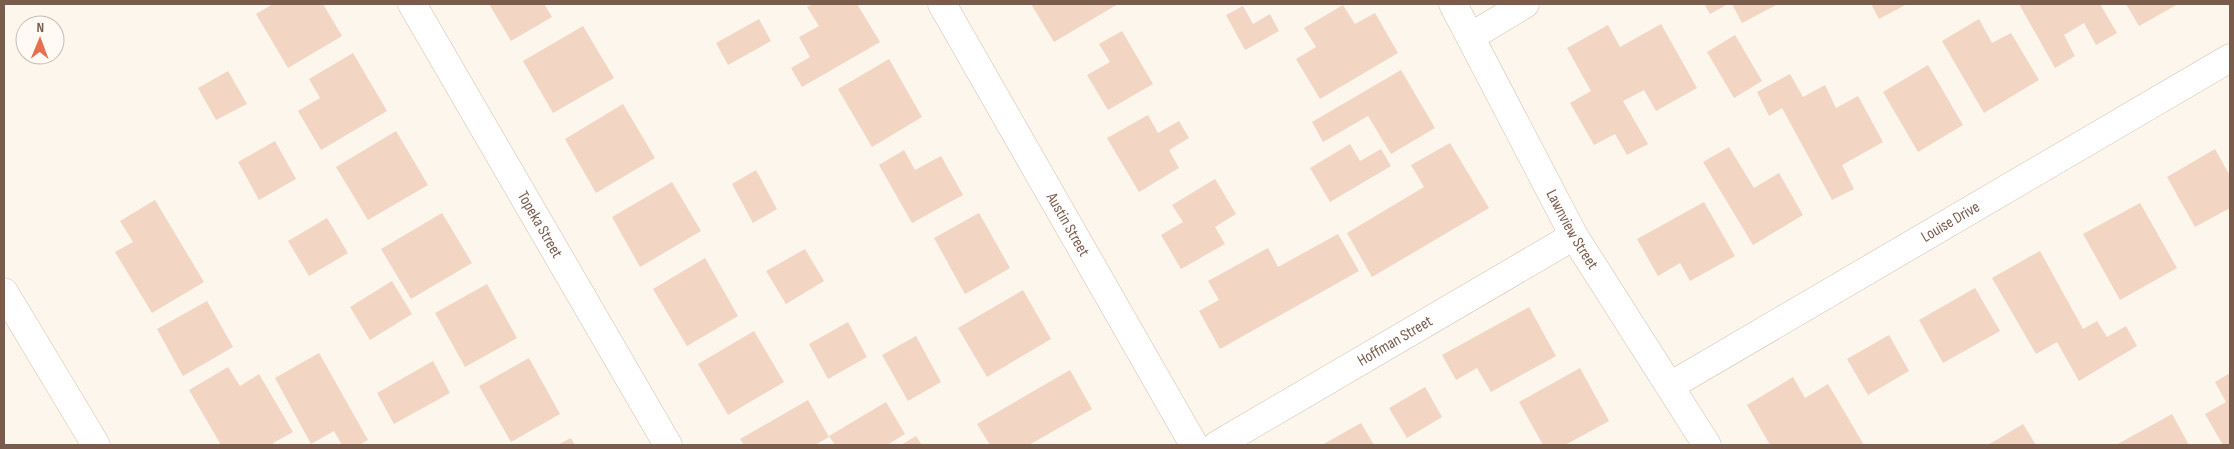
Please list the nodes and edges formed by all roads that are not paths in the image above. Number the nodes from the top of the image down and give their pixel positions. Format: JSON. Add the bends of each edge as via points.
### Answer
{"nodes":[{"id":1,"x":412,"y":4,"type":"edge"},
{"id":2,"x":942,"y":4,"type":"edge"},
{"id":3,"x":1453,"y":4,"type":"edge"},
{"id":4,"x":1526,"y":4,"type":"edge"},
{"id":5,"x":1472,"y":36,"type":"junction"},
{"id":6,"x":2230,"y":58,"type":"edge"},
{"id":7,"x":1574,"y":236,"type":"junction"},
{"id":8,"x":4,"y":292,"type":"edge"},
{"id":9,"x":1670,"y":386,"type":"junction"},
{"id":10,"x":96,"y":445,"type":"edge"},
{"id":11,"x":668,"y":445,"type":"edge"},
{"id":12,"x":1194,"y":445,"type":"edge"},
{"id":13,"x":1217,"y":445,"type":"edge"},
{"id":14,"x":1707,"y":445,"type":"edge"}],
"edges":[{"from":1,"to":11,"type":"street","name":"Topeka Street"},
{"from":2,"to":12,"type":"street","name":"Austin Street"},
{"from":3,"to":5,"type":"street","name":"Lawnview Street"},
{"from":4,"to":5,"type":"street"},
{"from":5,"to":7,"type":"street","name":"Lawnview Street"},
{"from":6,"to":9,"type":"street","name":"Louise Drive"},
{"from":7,"to":9,"type":"street","name":"Lawnview Street"},
{"from":7,"to":13,"type":"street","name":"Hoffman Street"},
{"from":8,"to":10,"type":"street"},
{"from":9,"to":14,"type":"street","name":"Lawnview Street"}]}
